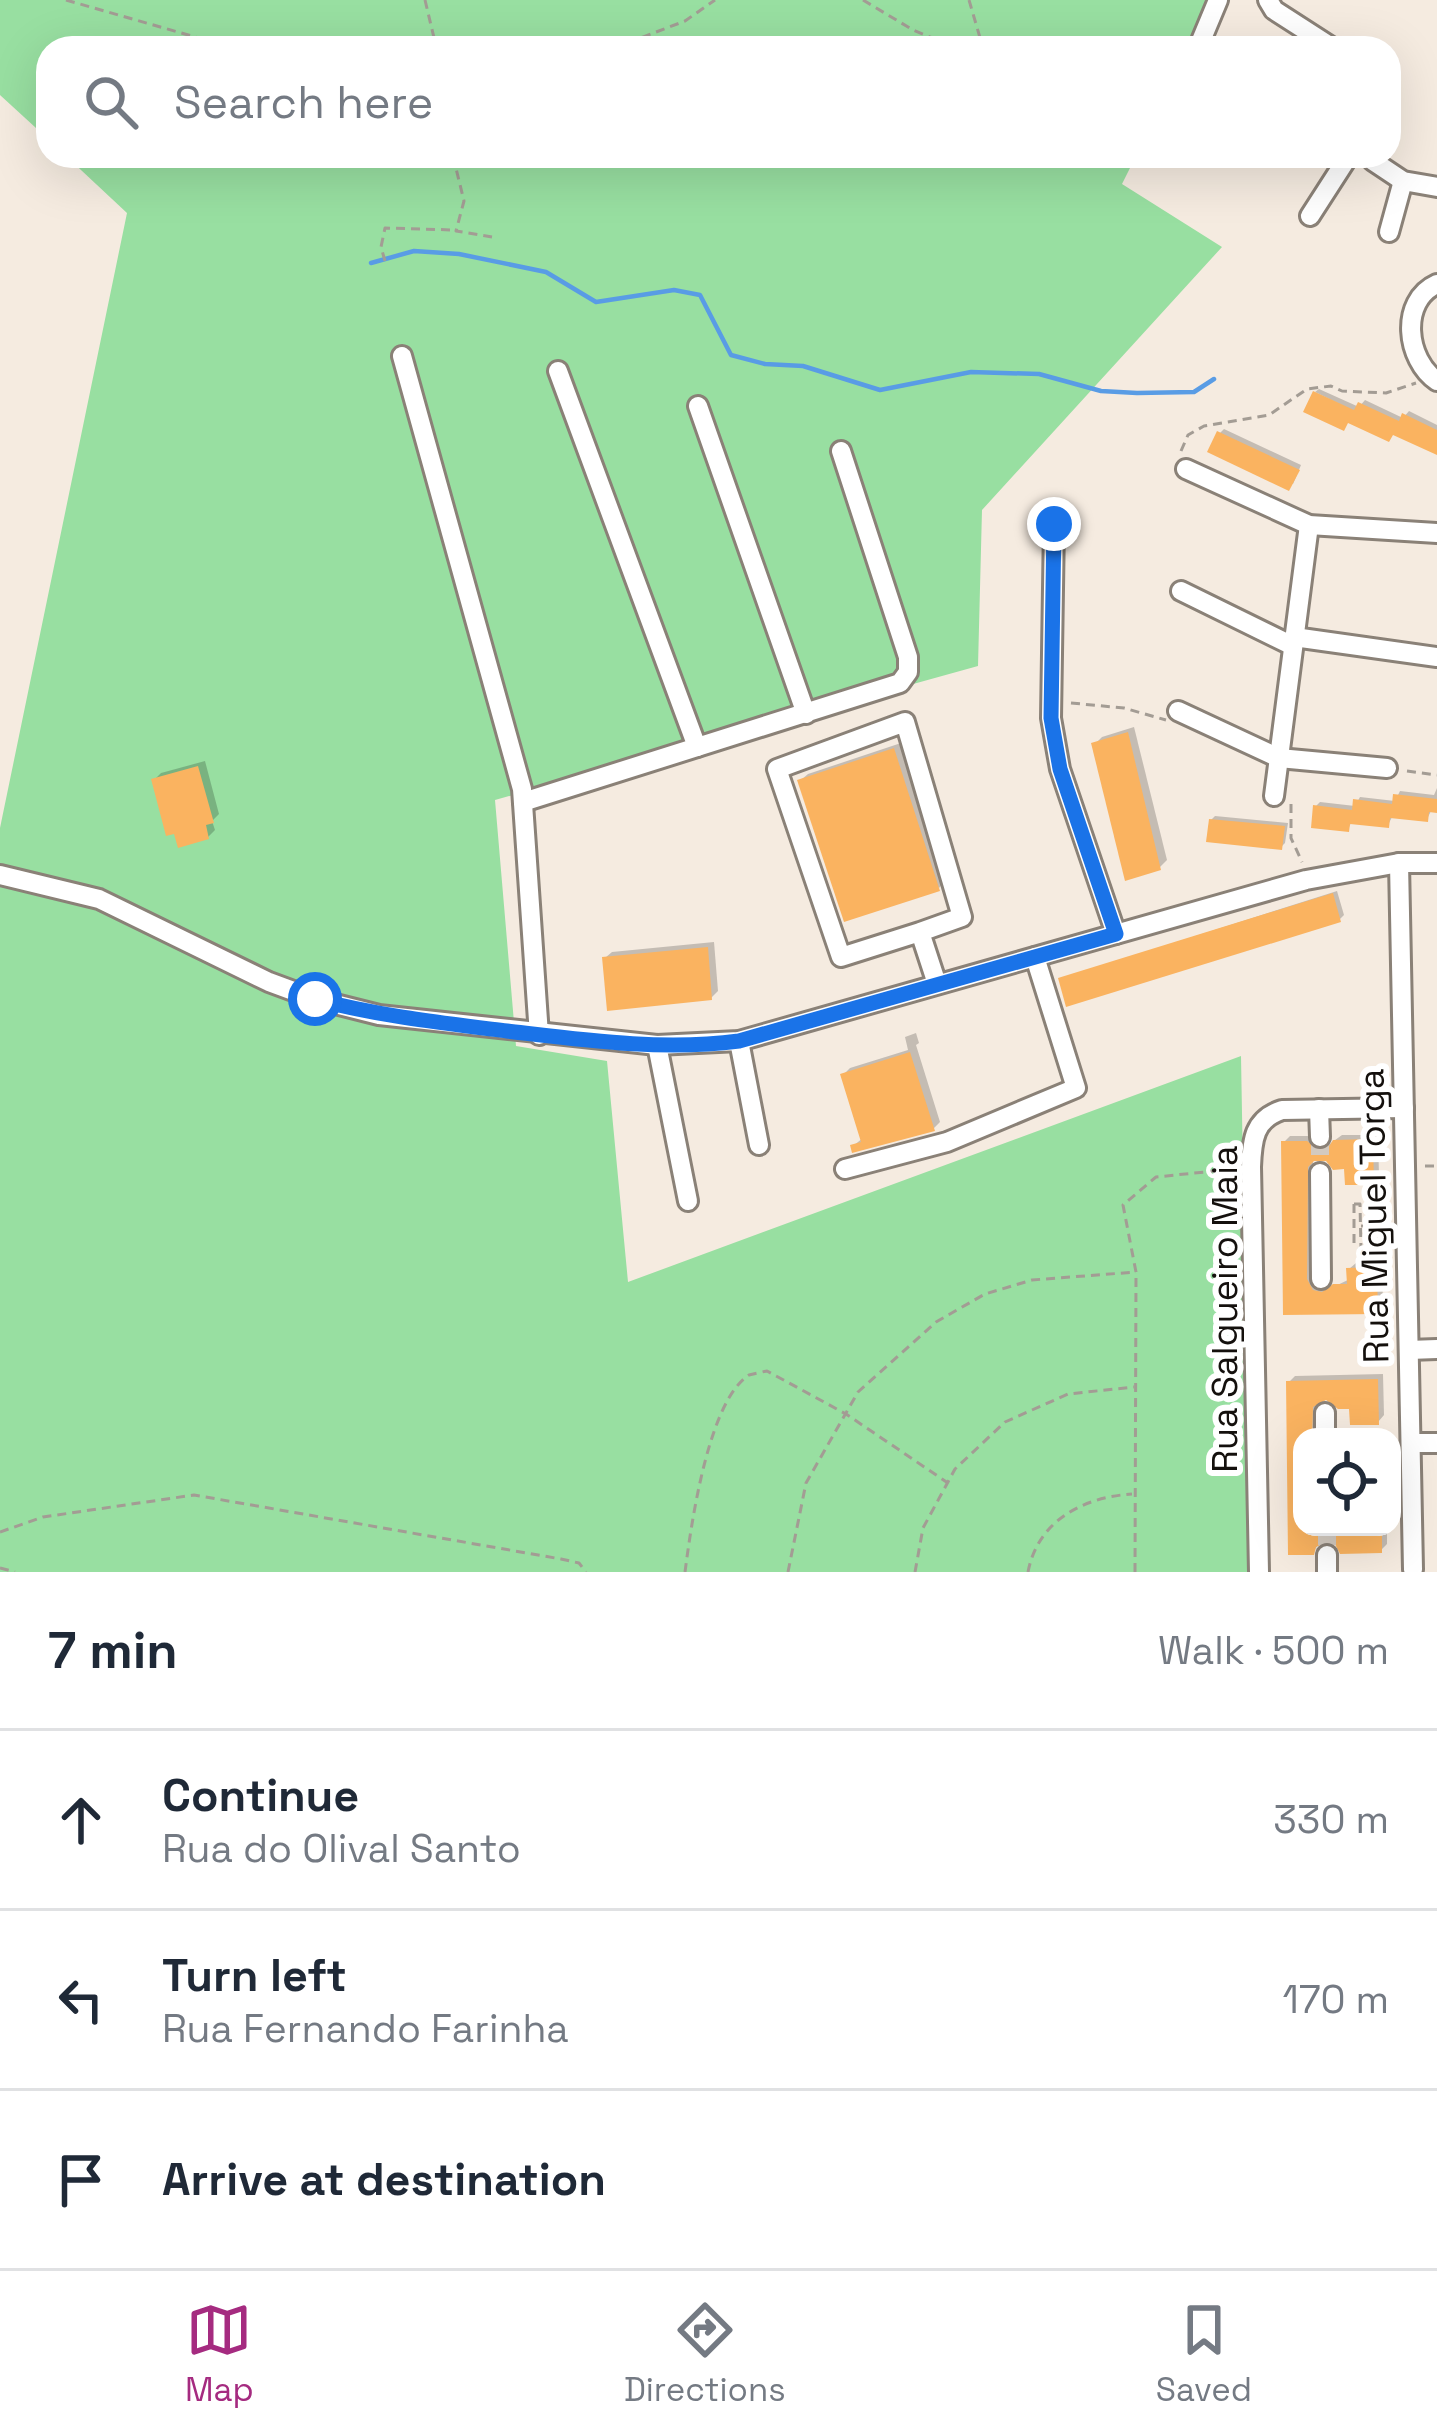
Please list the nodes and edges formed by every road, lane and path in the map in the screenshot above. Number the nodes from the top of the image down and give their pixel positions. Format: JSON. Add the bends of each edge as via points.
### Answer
{"nodes":[{"id":1,"x":66,"y":0,"type":"edge"},
{"id":2,"x":425,"y":0,"type":"edge"},
{"id":3,"x":715,"y":0,"type":"edge"},
{"id":4,"x":863,"y":0,"type":"edge"},
{"id":5,"x":969,"y":0,"type":"edge"},
{"id":6,"x":1218,"y":0,"type":"edge"},
{"id":7,"x":1268,"y":0,"type":"edge"},
{"id":8,"x":192,"y":36,"type":"edge"},
{"id":9,"x":434,"y":36,"type":"edge"},
{"id":10,"x":646,"y":36,"type":"edge"},
{"id":11,"x":928,"y":36,"type":"edge"},
{"id":12,"x":980,"y":36,"type":"edge"},
{"id":13,"x":1203,"y":36,"type":"edge"},
{"id":14,"x":1315,"y":36,"type":"edge"},
{"id":15,"x":456,"y":168,"type":"edge"},
{"id":16,"x":1339,"y":168,"type":"edge"},
{"id":17,"x":1385,"y":168,"type":"edge"},
{"id":18,"x":1403,"y":181,"type":"junction"},
{"id":19,"x":1437,"y":187,"type":"edge"},
{"id":20,"x":1310,"y":216,"type":"dead end"},
{"id":21,"x":456,"y":230,"type":"junction"},
{"id":22,"x":1389,"y":232,"type":"dead end"},
{"id":23,"x":493,"y":237,"type":"dead end"},
{"id":24,"x":386,"y":261,"type":"dead end"},
{"id":25,"x":1437,"y":284,"type":"edge"},
{"id":26,"x":403,"y":356,"type":"dead end"},
{"id":27,"x":558,"y":371,"type":"dead end"},
{"id":28,"x":1433,"y":379,"type":"edge"},
{"id":29,"x":698,"y":406,"type":"dead end"},
{"id":30,"x":841,"y":451,"type":"dead end"},
{"id":31,"x":1186,"y":469,"type":"joint"},
{"id":32,"x":1054,"y":524,"type":"dead end"},
{"id":33,"x":1309,"y":525,"type":"junction"},
{"id":34,"x":1437,"y":532,"type":"edge"},
{"id":35,"x":1180,"y":591,"type":"dead end"},
{"id":36,"x":1294,"y":642,"type":"junction"},
{"id":37,"x":1437,"y":657,"type":"edge"},
{"id":38,"x":1051,"y":702,"type":"junction"},
{"id":39,"x":1178,"y":710,"type":"joint"},
{"id":40,"x":806,"y":714,"type":"junction"},
{"id":41,"x":697,"y":747,"type":"junction"},
{"id":42,"x":1279,"y":758,"type":"junction"},
{"id":43,"x":1387,"y":768,"type":"joint"},
{"id":44,"x":1437,"y":775,"type":"edge"},
{"id":45,"x":1274,"y":796,"type":"joint"},
{"id":46,"x":523,"y":802,"type":"junction"},
{"id":47,"x":1399,"y":862,"type":"junction"},
{"id":48,"x":1437,"y":863,"type":"edge"},
{"id":49,"x":0,"y":875,"type":"edge"},
{"id":50,"x":1312,"y":879,"type":"junction"},
{"id":51,"x":920,"y":932,"type":"junction"},
{"id":52,"x":1116,"y":934,"type":"junction"},
{"id":53,"x":1035,"y":957,"type":"junction"},
{"id":54,"x":937,"y":984,"type":"junction"},
{"id":55,"x":539,"y":1035,"type":"junction"},
{"id":56,"x":739,"y":1041,"type":"junction"},
{"id":57,"x":657,"y":1045,"type":"junction"},
{"id":58,"x":1404,"y":1108,"type":"junction"},
{"id":59,"x":1319,"y":1109,"type":"junction"},
{"id":60,"x":1320,"y":1137,"type":"tunnel mouth"},
{"id":61,"x":759,"y":1144,"type":"dead end"},
{"id":62,"x":1250,"y":1167,"type":"junction"},
{"id":63,"x":845,"y":1169,"type":"dead end"},
{"id":64,"x":1320,"y":1173,"type":"tunnel mouth"},
{"id":65,"x":688,"y":1201,"type":"dead end"},
{"id":66,"x":1377,"y":1226,"type":"dead end"},
{"id":67,"x":1343,"y":1227,"type":"dead end"},
{"id":68,"x":1136,"y":1271,"type":"junction"},
{"id":69,"x":1321,"y":1279,"type":"dead end"},
{"id":70,"x":1437,"y":1349,"type":"edge"},
{"id":71,"x":1409,"y":1350,"type":"junction"},
{"id":72,"x":1136,"y":1387,"type":"junction"},
{"id":73,"x":1325,"y":1413,"type":"dead end"},
{"id":74,"x":846,"y":1414,"type":"junction"},
{"id":75,"x":1325,"y":1428,"type":"edge"},
{"id":76,"x":1411,"y":1443,"type":"junction"},
{"id":77,"x":1437,"y":1443,"type":"edge"},
{"id":78,"x":947,"y":1483,"type":"junction"},
{"id":79,"x":1135,"y":1494,"type":"junction"},
{"id":80,"x":0,"y":1532,"type":"edge"},
{"id":81,"x":0,"y":1568,"type":"edge"},
{"id":82,"x":1414,"y":1571,"type":"edge"},
{"id":83,"x":15,"y":1572,"type":"edge"},
{"id":84,"x":586,"y":1572,"type":"edge"},
{"id":85,"x":685,"y":1572,"type":"edge"},
{"id":86,"x":788,"y":1572,"type":"edge"},
{"id":87,"x":914,"y":1572,"type":"edge"},
{"id":88,"x":1028,"y":1572,"type":"edge"},
{"id":89,"x":1135,"y":1572,"type":"edge"},
{"id":90,"x":1259,"y":1572,"type":"edge"}],
"edges":[{"from":1,"to":8,"type":"path"},
{"from":2,"to":9,"type":"path"},
{"from":3,"to":10,"type":"path"},
{"from":4,"to":11,"type":"path"},
{"from":5,"to":12,"type":"path"},
{"from":6,"to":13,"type":"street"},
{"from":7,"to":14,"type":"street"},
{"from":15,"to":21,"type":"path","via":[[464,201]]},
{"from":16,"to":20,"type":"street"},
{"from":17,"to":18,"type":"street"},
{"from":18,"to":19,"type":"street"},
{"from":18,"to":22,"type":"street"},
{"from":21,"to":23,"type":"path"},
{"from":21,"to":24,"type":"path","via":[[386,228]]},
{"from":25,"to":28,"type":"street","via":[[1412,317],[1416,355]]},
{"from":26,"to":46,"type":"street"},
{"from":27,"to":41,"type":"street"},
{"from":28,"to":31,"type":"path","via":[[1385,393],[1306,389],[1269,415],[1204,426],[1188,435],[1180,454]]},
{"from":29,"to":40,"type":"street"},
{"from":30,"to":40,"type":"street","via":[[908,672],[885,690]]},
{"from":31,"to":33,"type":"street"},
{"from":32,"to":38,"type":"street"},
{"from":33,"to":34,"type":"street"},
{"from":33,"to":36,"type":"street"},
{"from":35,"to":36,"type":"street"},
{"from":36,"to":37,"type":"street"},
{"from":36,"to":42,"type":"street"},
{"from":38,"to":39,"type":"path","via":[[1124,707],[1163,722]]},
{"from":38,"to":52,"type":"street","via":[[1060,769]]},
{"from":39,"to":42,"type":"street"},
{"from":40,"to":41,"type":"street"},
{"from":41,"to":46,"type":"street"},
{"from":42,"to":43,"type":"street"},
{"from":42,"to":45,"type":"street"},
{"from":43,"to":44,"type":"path"},
{"from":45,"to":50,"type":"path","via":[[1293,805],[1291,838]]},
{"from":46,"to":55,"type":"street"},
{"from":47,"to":48,"type":"street"},
{"from":47,"to":50,"type":"street"},
{"from":47,"to":58,"type":"street","name":"Rua Miguel Torga"},
{"from":49,"to":55,"type":"street","via":[[99,898],[315,999]]},
{"from":50,"to":52,"type":"street"},
{"from":51,"to":51,"type":"street","via":[[962,917],[905,722],[777,769],[841,957]]},
{"from":51,"to":54,"type":"street"},
{"from":52,"to":53,"type":"street"},
{"from":53,"to":54,"type":"street"},
{"from":53,"to":63,"type":"street","via":[[1076,1088],[947,1142]]},
{"from":54,"to":56,"type":"street"},
{"from":55,"to":57,"type":"street"},
{"from":56,"to":57,"type":"street"},
{"from":56,"to":61,"type":"street"},
{"from":57,"to":65,"type":"street"},
{"from":58,"to":59,"type":"street","name":"Rua Salgueiro Maia"},
{"from":58,"to":71,"type":"street","name":"Rua Miguel Torga"},
{"from":59,"to":60,"type":"street"},
{"from":59,"to":62,"type":"street","name":"Rua Salgueiro Maia","via":[[1282,1110],[1261,1121]]},
{"from":62,"to":68,"type":"path","via":[[1156,1177],[1124,1204]]},
{"from":62,"to":90,"type":"street","name":"Rua Salgueiro Maia"},
{"from":64,"to":69,"type":"street"},
{"from":66,"to":67,"type":"path"},
{"from":68,"to":72,"type":"path"},
{"from":68,"to":74,"type":"path","via":[[1032,1280],[985,1294],[936,1322],[858,1392]]},
{"from":70,"to":71,"type":"street"},
{"from":71,"to":76,"type":"street","name":"Rua Miguel Torga"},
{"from":72,"to":78,"type":"path","via":[[1068,1394],[1006,1422]]},
{"from":72,"to":79,"type":"path"},
{"from":73,"to":75,"type":"street"},
{"from":74,"to":78,"type":"path"},
{"from":74,"to":85,"type":"path","via":[[767,1371],[749,1375],[713,1434]]},
{"from":74,"to":86,"type":"path","via":[[806,1484]]},
{"from":76,"to":77,"type":"street"},
{"from":76,"to":82,"type":"street","name":"Rua Miguel Torga"},
{"from":78,"to":87,"type":"path","via":[[922,1528]]},
{"from":79,"to":88,"type":"path","via":[[1072,1509],[1047,1531]]},
{"from":79,"to":89,"type":"path"},
{"from":80,"to":84,"type":"path","via":[[43,1517],[194,1495],[560,1559]]},
{"from":81,"to":83,"type":"path"}]}
